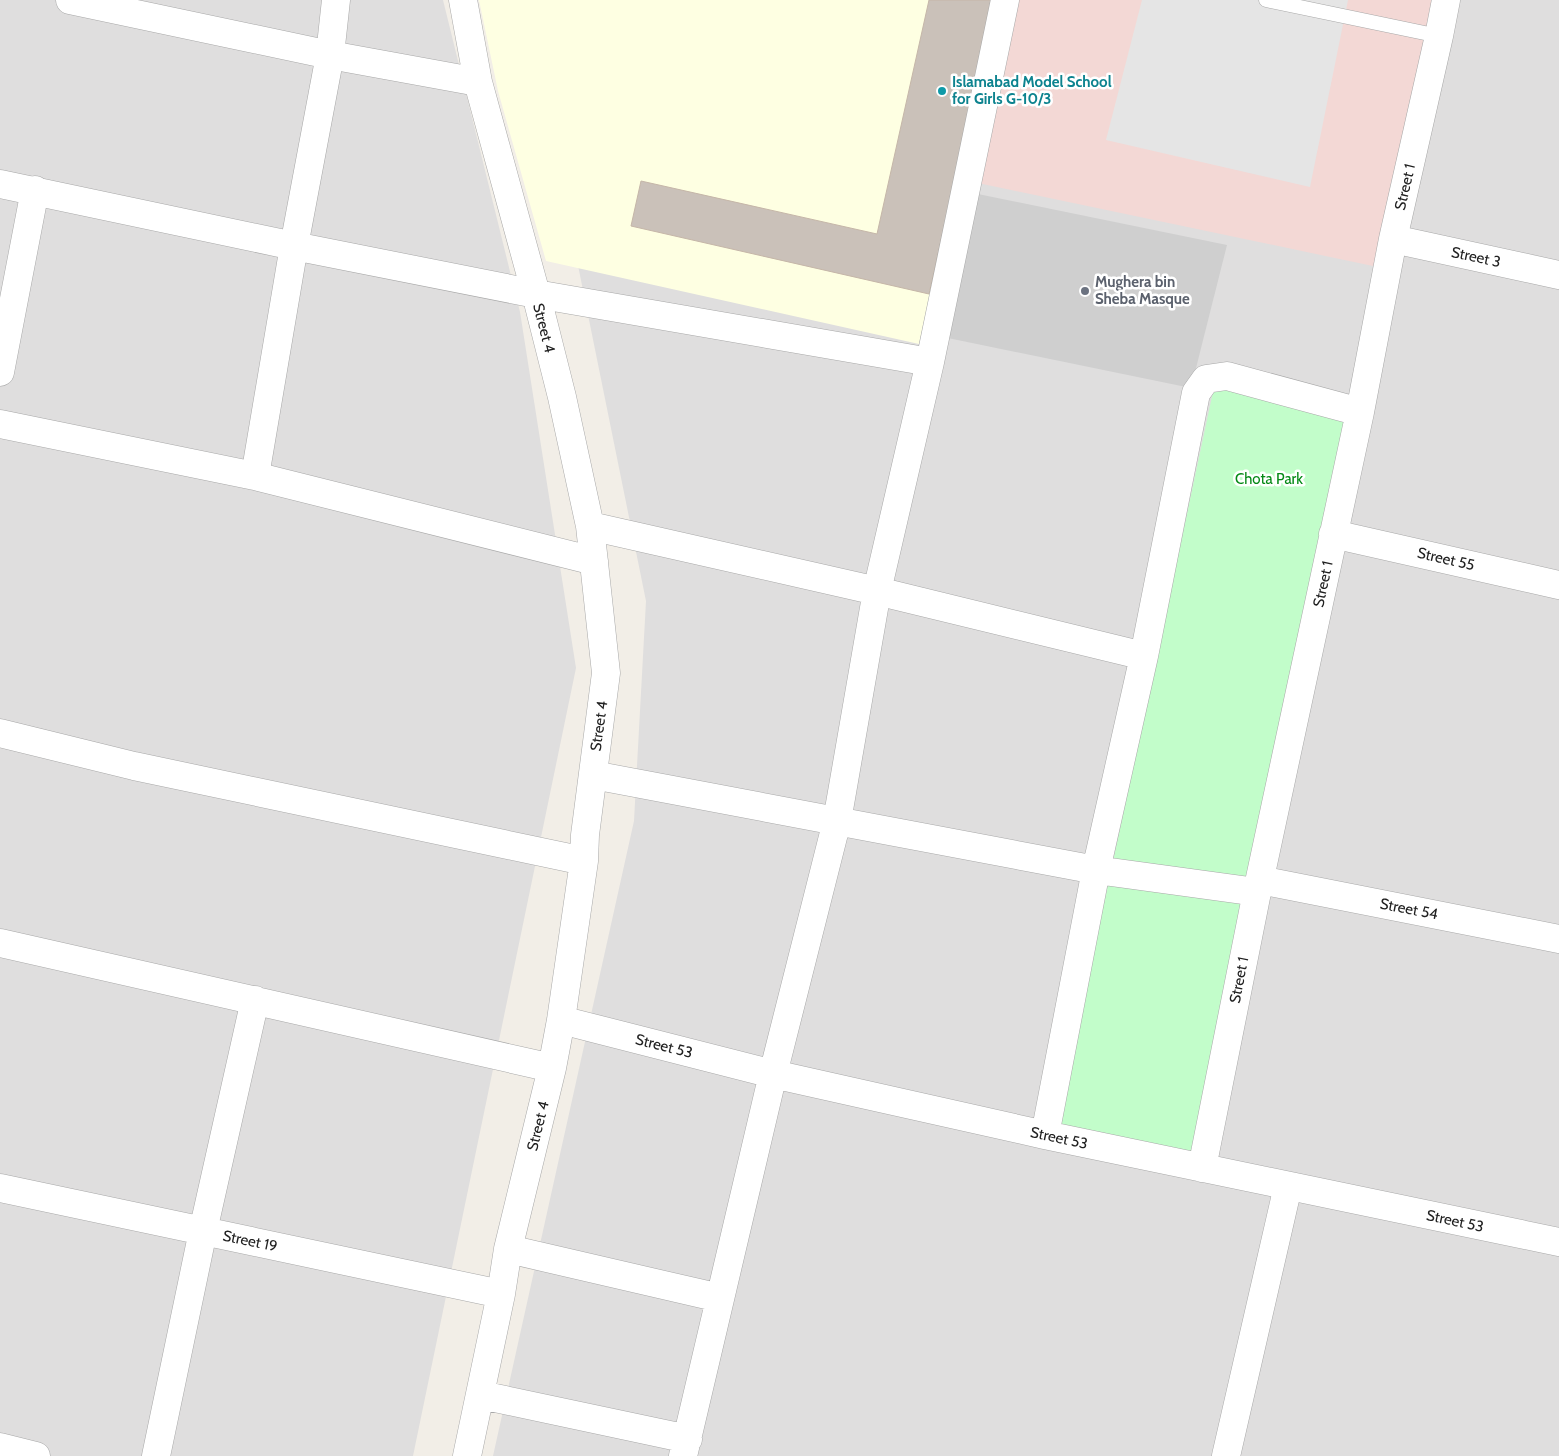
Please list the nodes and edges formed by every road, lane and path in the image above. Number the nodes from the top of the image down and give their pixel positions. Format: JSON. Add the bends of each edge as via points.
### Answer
{"nodes":[{"id":1,"x":70,"y":0,"type":"edge"},
{"id":2,"x":336,"y":0,"type":"edge"},
{"id":3,"x":463,"y":0,"type":"edge"},
{"id":4,"x":1005,"y":0,"type":"edge"},
{"id":5,"x":1266,"y":0,"type":"edge"},
{"id":6,"x":1446,"y":0,"type":"edge"},
{"id":7,"x":1439,"y":36,"type":"junction"},
{"id":8,"x":330,"y":55,"type":"junction"},
{"id":9,"x":478,"y":82,"type":"junction"},
{"id":10,"x":0,"y":184,"type":"edge"},
{"id":11,"x":35,"y":190,"type":"junction"},
{"id":12,"x":1393,"y":239,"type":"junction"},
{"id":13,"x":294,"y":246,"type":"junction"},
{"id":14,"x":1559,"y":275,"type":"edge"},
{"id":15,"x":536,"y":294,"type":"junction"},
{"id":16,"x":930,"y":362,"type":"junction"},
{"id":17,"x":0,"y":372,"type":"edge"},
{"id":18,"x":1360,"y":412,"type":"junction"},
{"id":19,"x":0,"y":424,"type":"edge"},
{"id":20,"x":255,"y":476,"type":"junction"},
{"id":21,"x":590,"y":526,"type":"junction"},
{"id":22,"x":1333,"y":534,"type":"junction"},
{"id":23,"x":594,"y":561,"type":"junction"},
{"id":24,"x":1559,"y":585,"type":"edge"},
{"id":25,"x":877,"y":591,"type":"junction"},
{"id":26,"x":1144,"y":656,"type":"junction"},
{"id":27,"x":0,"y":733,"type":"edge"},
{"id":28,"x":593,"y":775,"type":"junction"},
{"id":29,"x":837,"y":821,"type":"junction"},
{"id":30,"x":584,"y":861,"type":"junction"},
{"id":31,"x":1096,"y":870,"type":"junction"},
{"id":32,"x":1258,"y":886,"type":"junction"},
{"id":33,"x":1559,"y":939,"type":"edge"},
{"id":34,"x":0,"y":942,"type":"edge"},
{"id":35,"x":255,"y":1000,"type":"junction"},
{"id":36,"x":561,"y":1020,"type":"junction"},
{"id":37,"x":552,"y":1068,"type":"junction"},
{"id":38,"x":773,"y":1074,"type":"junction"},
{"id":39,"x":1045,"y":1135,"type":"junction"},
{"id":40,"x":1202,"y":1168,"type":"junction"},
{"id":41,"x":1288,"y":1186,"type":"junction"},
{"id":42,"x":0,"y":1188,"type":"edge"},
{"id":43,"x":203,"y":1231,"type":"junction"},
{"id":44,"x":1559,"y":1242,"type":"edge"},
{"id":45,"x":508,"y":1249,"type":"junction"},
{"id":46,"x":501,"y":1294,"type":"junction"},
{"id":47,"x":720,"y":1298,"type":"junction"},
{"id":48,"x":481,"y":1395,"type":"junction"},
{"id":49,"x":0,"y":1447,"type":"edge"},
{"id":50,"x":686,"y":1447,"type":"edge"},
{"id":51,"x":36,"y":1456,"type":"edge"},
{"id":52,"x":156,"y":1456,"type":"edge"},
{"id":53,"x":467,"y":1456,"type":"edge"},
{"id":54,"x":1226,"y":1456,"type":"edge"}],
"edges":[{"from":1,"to":8,"type":"street"},
{"from":2,"to":8,"type":"street"},
{"from":3,"to":9,"type":"street","name":"Street 4"},
{"from":4,"to":16,"type":"street"},
{"from":5,"to":7,"type":"lane"},
{"from":6,"to":7,"type":"street","name":"Street 1"},
{"from":7,"to":12,"type":"street","name":"Street 1"},
{"from":8,"to":9,"type":"street"},
{"from":8,"to":13,"type":"street"},
{"from":9,"to":15,"type":"street","name":"Street 4"},
{"from":10,"to":11,"type":"street"},
{"from":11,"to":13,"type":"street"},
{"from":11,"to":17,"type":"street"},
{"from":12,"to":14,"type":"street","name":"Street 3"},
{"from":12,"to":18,"type":"street","name":"Street 1"},
{"from":13,"to":15,"type":"street"},
{"from":13,"to":20,"type":"street"},
{"from":15,"to":16,"type":"street"},
{"from":15,"to":21,"type":"street","name":"Street 4"},
{"from":16,"to":25,"type":"street"},
{"from":18,"to":22,"type":"street","name":"Street 1"},
{"from":18,"to":26,"type":"street","via":[[1227,376],[1206,379],[1196,392]]},
{"from":19,"to":20,"type":"street"},
{"from":20,"to":23,"type":"street"},
{"from":21,"to":23,"type":"street","name":"Street 4"},
{"from":21,"to":25,"type":"street"},
{"from":22,"to":24,"type":"street","name":"Street 55"},
{"from":22,"to":32,"type":"street","name":"Street 1"},
{"from":23,"to":28,"type":"street","name":"Street 4","via":[[606,673]]},
{"from":25,"to":26,"type":"street"},
{"from":25,"to":29,"type":"street"},
{"from":26,"to":31,"type":"street"},
{"from":27,"to":30,"type":"street","via":[[134,766]]},
{"from":28,"to":29,"type":"street","name":"Street 54"},
{"from":28,"to":30,"type":"street","name":"Street 4"},
{"from":29,"to":31,"type":"street","name":"Street 54"},
{"from":29,"to":38,"type":"street"},
{"from":30,"to":36,"type":"street","name":"Street 4"},
{"from":31,"to":32,"type":"street","name":"Street 54"},
{"from":31,"to":39,"type":"street"},
{"from":32,"to":33,"type":"street","name":"Street 54"},
{"from":32,"to":40,"type":"street","name":"Street 1"},
{"from":34,"to":35,"type":"street"},
{"from":35,"to":37,"type":"street"},
{"from":35,"to":43,"type":"street"},
{"from":36,"to":37,"type":"street","name":"Street 4"},
{"from":36,"to":38,"type":"street","name":"Street 53"},
{"from":37,"to":45,"type":"street","name":"Street 4"},
{"from":38,"to":39,"type":"street","name":"Street 53"},
{"from":38,"to":47,"type":"street"},
{"from":39,"to":40,"type":"street","name":"Street 53"},
{"from":40,"to":41,"type":"street","name":"Street 53"},
{"from":41,"to":44,"type":"street","name":"Street 53"},
{"from":41,"to":54,"type":"street"},
{"from":42,"to":43,"type":"street","name":"Street 19"},
{"from":43,"to":46,"type":"street","name":"Street 19"},
{"from":43,"to":52,"type":"street"},
{"from":45,"to":46,"type":"street","name":"Street 4"},
{"from":45,"to":47,"type":"street"},
{"from":46,"to":48,"type":"street","name":"Street 4"},
{"from":47,"to":50,"type":"street"},
{"from":48,"to":50,"type":"street"},
{"from":48,"to":53,"type":"street","name":"Street 4"},
{"from":49,"to":51,"type":"street"}]}
